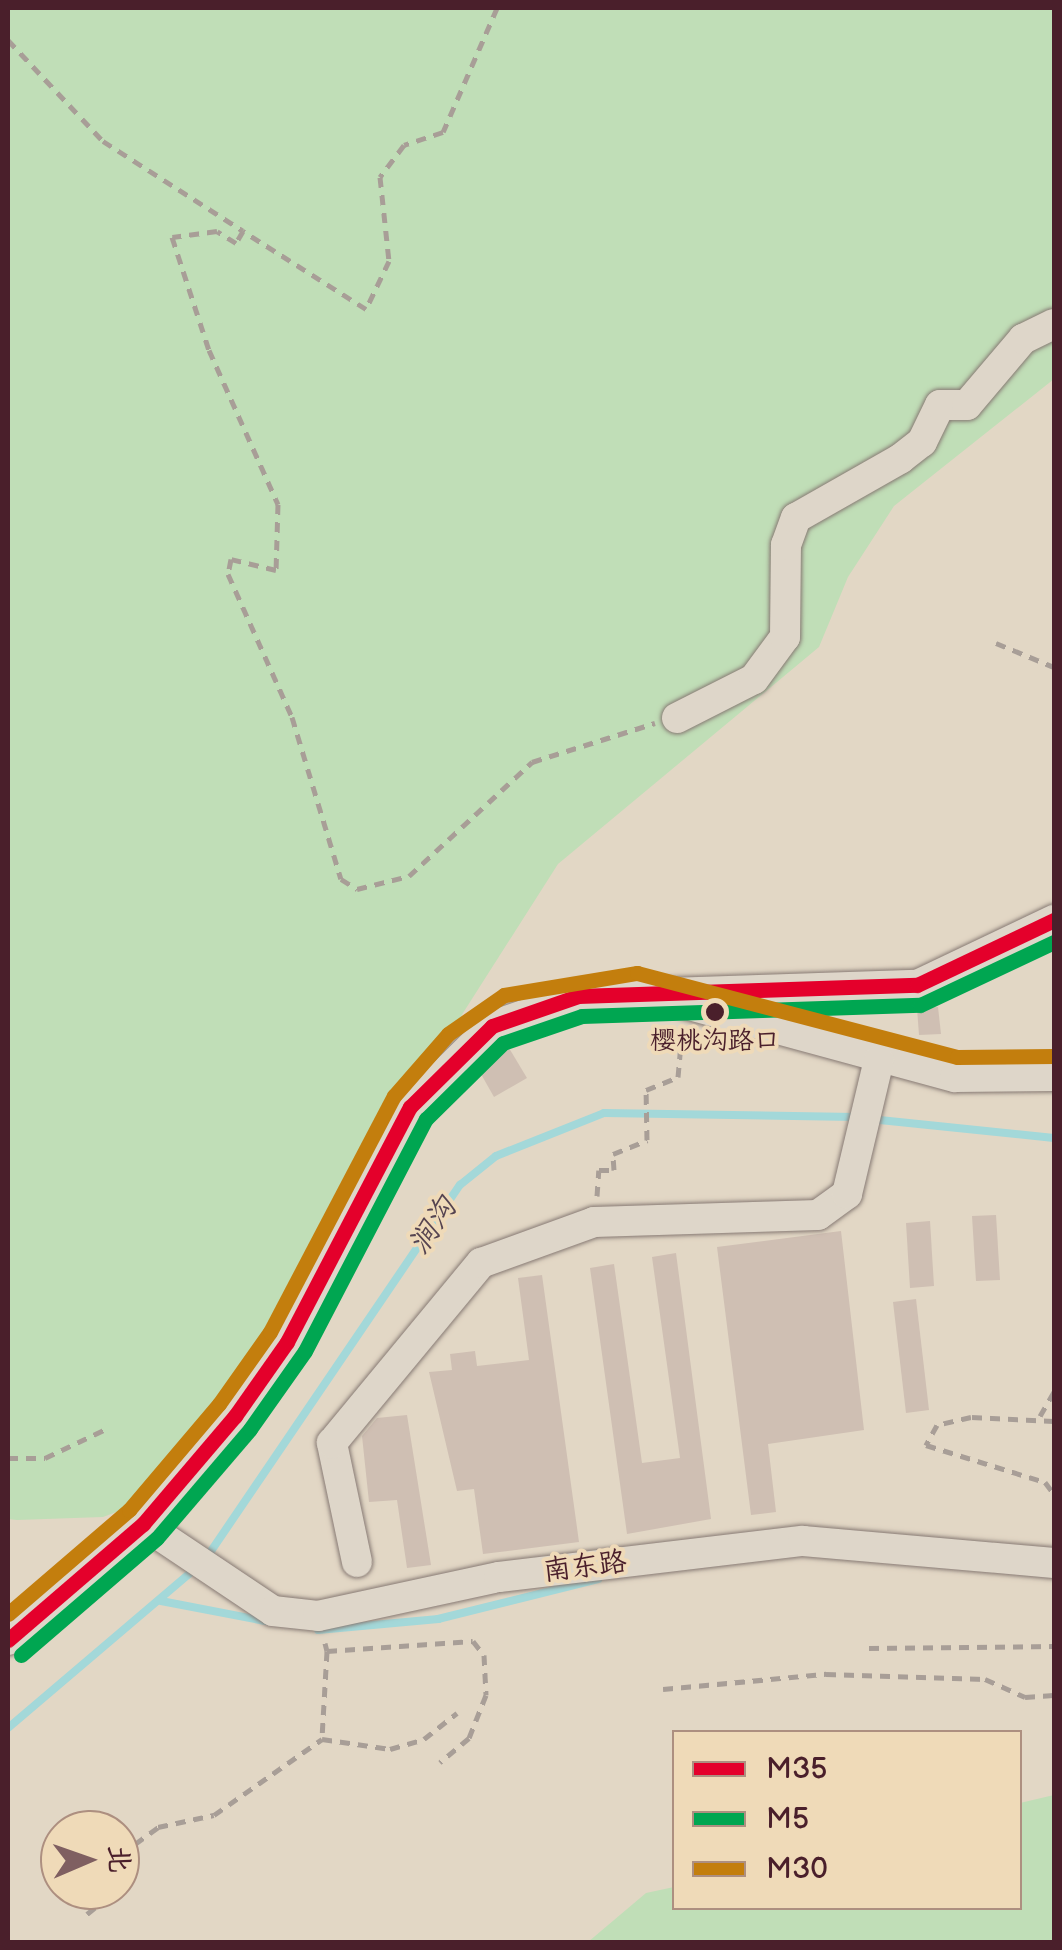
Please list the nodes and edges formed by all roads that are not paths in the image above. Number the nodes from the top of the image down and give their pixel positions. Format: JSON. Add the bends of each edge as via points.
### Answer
{"nodes":[{"id":1,"x":1054,"y":324,"type":"edge"},
{"id":2,"x":677,"y":718,"type":"road end"},
{"id":3,"x":1054,"y":920,"type":"edge"},
{"id":4,"x":634,"y":994,"type":"junction"},
{"id":5,"x":878,"y":1060,"type":"junction"},
{"id":6,"x":1054,"y":1076,"type":"edge"},
{"id":7,"x":144,"y":1524,"type":"junction"},
{"id":8,"x":358,"y":1562,"type":"dead end"},
{"id":9,"x":1054,"y":1563,"type":"edge"},
{"id":10,"x":8,"y":1640,"type":"edge"}],
"edges":[{"from":1,"to":2,"type":"street","via":[[1023,339],[967,406],[940,406],[922,442],[900,459],[796,518],[786,545],[786,637],[754,679]]},
{"from":3,"to":4,"type":"street","via":[[946,978],[884,991]]},
{"from":4,"to":5,"type":"street"},
{"from":4,"to":7,"type":"street","via":[[513,1013],[428,1081],[287,1342]]},
{"from":5,"to":6,"type":"street","via":[[955,1078]]},
{"from":5,"to":8,"type":"street","via":[[847,1194],[818,1216],[594,1222],[481,1263],[332,1443]]},
{"from":7,"to":9,"type":"street","name":"南东路","via":[[273,1611],[318,1616],[500,1578],[803,1541]]},
{"from":7,"to":10,"type":"street"}]}
